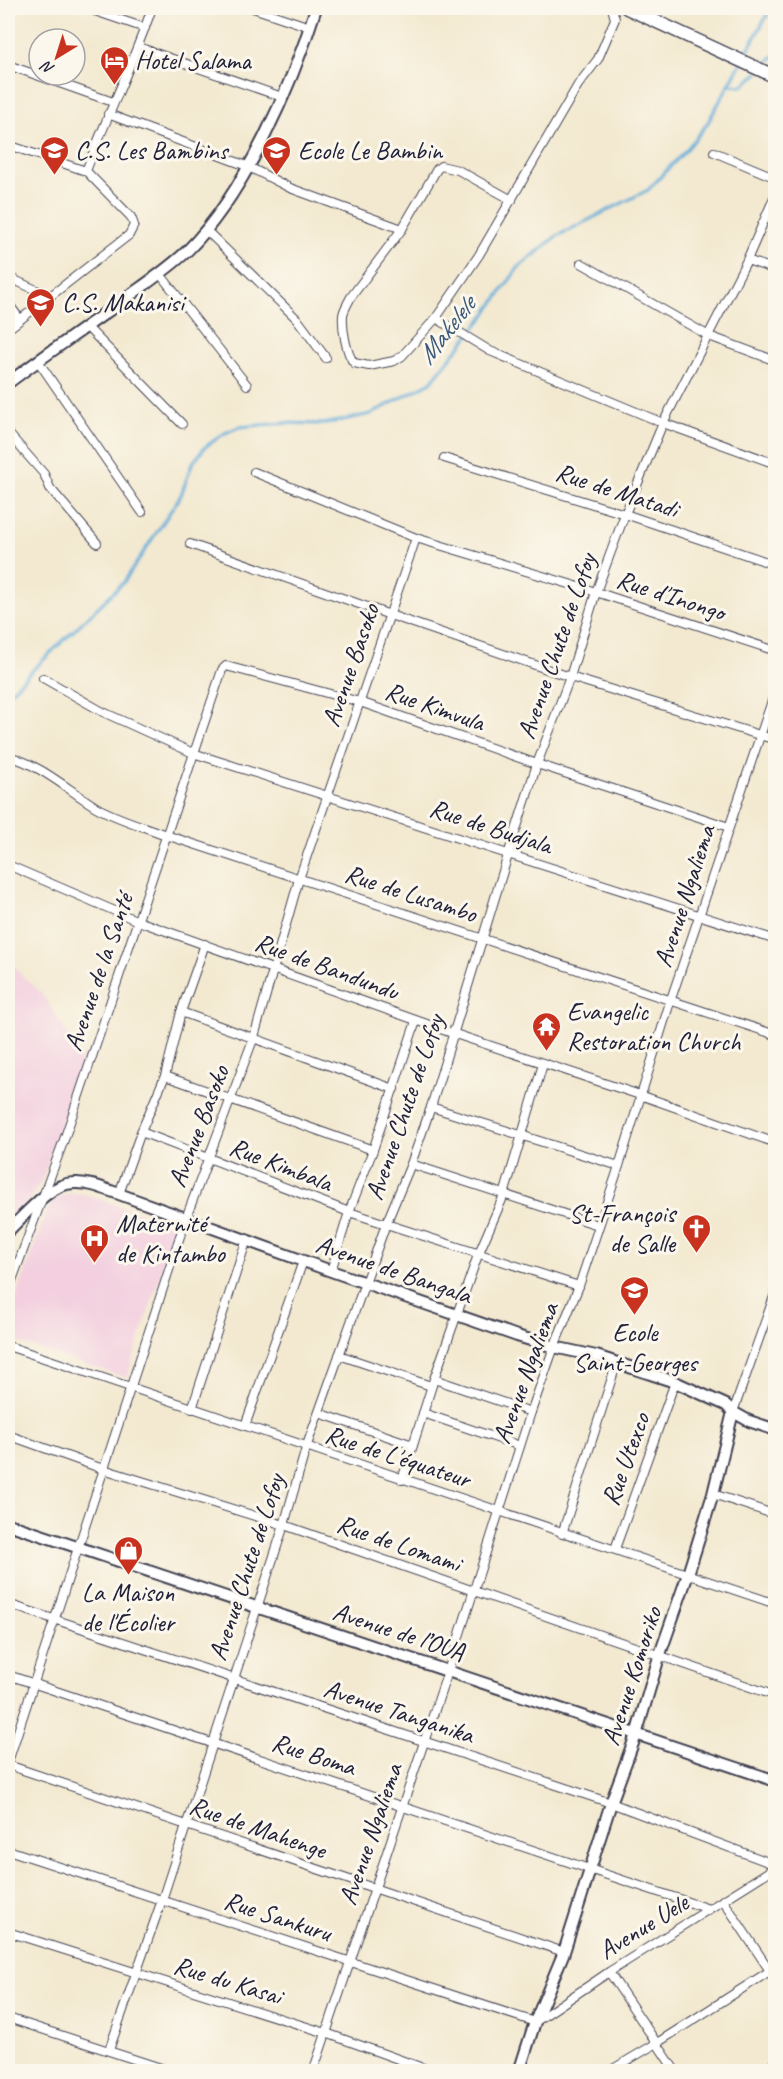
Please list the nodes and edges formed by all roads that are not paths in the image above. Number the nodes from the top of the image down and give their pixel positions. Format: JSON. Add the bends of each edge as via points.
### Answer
{"nodes":[{"id":1,"x":86,"y":8,"type":"edge"},
{"id":2,"x":152,"y":8,"type":"edge"},
{"id":3,"x":253,"y":8,"type":"edge"},
{"id":4,"x":316,"y":8,"type":"edge"},
{"id":5,"x":612,"y":8,"type":"edge"},
{"id":6,"x":633,"y":10,"type":"edge"},
{"id":7,"x":310,"y":27,"type":"junction"},
{"id":8,"x":145,"y":28,"type":"junction"},
{"id":9,"x":138,"y":47,"type":"junction"},
{"id":10,"x":8,"y":65,"type":"edge"},
{"id":11,"x":776,"y":77,"type":"edge"},
{"id":12,"x":282,"y":97,"type":"junction"},
{"id":13,"x":113,"y":102,"type":"junction"},
{"id":14,"x":108,"y":114,"type":"junction"},
{"id":15,"x":8,"y":145,"type":"edge"},
{"id":16,"x":714,"y":152,"type":"dead end"},
{"id":17,"x":248,"y":166,"type":"junction"},
{"id":18,"x":86,"y":171,"type":"junction"},
{"id":19,"x":776,"y":177,"type":"edge"},
{"id":20,"x":776,"y":193,"type":"edge"},
{"id":21,"x":512,"y":200,"type":"junction"},
{"id":22,"x":402,"y":229,"type":"junction"},
{"id":23,"x":207,"y":230,"type":"junction"},
{"id":24,"x":747,"y":260,"type":"junction"},
{"id":25,"x":580,"y":263,"type":"dead end"},
{"id":26,"x":776,"y":270,"type":"edge"},
{"id":27,"x":160,"y":274,"type":"junction"},
{"id":28,"x":8,"y":277,"type":"edge"},
{"id":29,"x":49,"y":296,"type":"junction"},
{"id":30,"x":8,"y":303,"type":"edge"},
{"id":31,"x":20,"y":318,"type":"junction"},
{"id":32,"x":436,"y":318,"type":"junction"},
{"id":33,"x":87,"y":327,"type":"junction"},
{"id":34,"x":8,"y":329,"type":"edge"},
{"id":35,"x":710,"y":336,"type":"junction"},
{"id":36,"x":326,"y":358,"type":"dead end"},
{"id":37,"x":38,"y":361,"type":"junction"},
{"id":38,"x":776,"y":361,"type":"edge"},
{"id":39,"x":8,"y":383,"type":"edge"},
{"id":40,"x":247,"y":385,"type":"dead end"},
{"id":41,"x":663,"y":423,"type":"junction"},
{"id":42,"x":182,"y":424,"type":"dead end"},
{"id":43,"x":8,"y":433,"type":"edge"},
{"id":44,"x":444,"y":458,"type":"dead end"},
{"id":45,"x":776,"y":464,"type":"edge"},
{"id":46,"x":254,"y":472,"type":"dead end"},
{"id":47,"x":142,"y":512,"type":"dead end"},
{"id":48,"x":625,"y":513,"type":"junction"},
{"id":49,"x":416,"y":538,"type":"junction"},
{"id":50,"x":97,"y":543,"type":"dead end"},
{"id":51,"x":190,"y":544,"type":"dead end"},
{"id":52,"x":776,"y":565,"type":"edge"},
{"id":53,"x":596,"y":592,"type":"junction"},
{"id":54,"x":390,"y":615,"type":"junction"},
{"id":55,"x":776,"y":651,"type":"edge"},
{"id":56,"x":226,"y":666,"type":"joint"},
{"id":57,"x":570,"y":677,"type":"junction"},
{"id":58,"x":43,"y":678,"type":"dead end"},
{"id":59,"x":776,"y":689,"type":"edge"},
{"id":60,"x":360,"y":702,"type":"junction"},
{"id":61,"x":759,"y":735,"type":"junction"},
{"id":62,"x":776,"y":740,"type":"edge"},
{"id":63,"x":193,"y":753,"type":"junction"},
{"id":64,"x":8,"y":756,"type":"edge"},
{"id":65,"x":537,"y":764,"type":"junction"},
{"id":66,"x":328,"y":795,"type":"junction"},
{"id":67,"x":729,"y":827,"type":"junction"},
{"id":68,"x":166,"y":835,"type":"junction"},
{"id":69,"x":508,"y":855,"type":"junction"},
{"id":70,"x":8,"y":865,"type":"edge"},
{"id":71,"x":299,"y":879,"type":"junction"},
{"id":72,"x":701,"y":915,"type":"junction"},
{"id":73,"x":138,"y":921,"type":"junction"},
{"id":74,"x":482,"y":937,"type":"junction"},
{"id":75,"x":776,"y":940,"type":"edge"},
{"id":76,"x":205,"y":944,"type":"junction"},
{"id":77,"x":273,"y":969,"type":"junction"},
{"id":78,"x":671,"y":999,"type":"junction"},
{"id":79,"x":181,"y":1012,"type":"junction"},
{"id":80,"x":416,"y":1021,"type":"junction"},
{"id":81,"x":452,"y":1033,"type":"junction"},
{"id":82,"x":776,"y":1035,"type":"edge"},
{"id":83,"x":254,"y":1037,"type":"junction"},
{"id":84,"x":543,"y":1064,"type":"junction"},
{"id":85,"x":165,"y":1076,"type":"junction"},
{"id":86,"x":394,"y":1089,"type":"junction"},
{"id":87,"x":640,"y":1095,"type":"junction"},
{"id":88,"x":232,"y":1099,"type":"junction"},
{"id":89,"x":431,"y":1107,"type":"junction"},
{"id":90,"x":141,"y":1132,"type":"junction"},
{"id":91,"x":521,"y":1137,"type":"junction"},
{"id":92,"x":776,"y":1143,"type":"edge"},
{"id":93,"x":374,"y":1150,"type":"junction"},
{"id":94,"x":208,"y":1158,"type":"junction"},
{"id":95,"x":411,"y":1164,"type":"junction"},
{"id":96,"x":619,"y":1167,"type":"junction"},
{"id":97,"x":119,"y":1194,"type":"junction"},
{"id":98,"x":504,"y":1195,"type":"junction"},
{"id":99,"x":42,"y":1198,"type":"junction"},
{"id":100,"x":349,"y":1212,"type":"junction"},
{"id":101,"x":186,"y":1218,"type":"junction"},
{"id":102,"x":386,"y":1224,"type":"junction"},
{"id":103,"x":598,"y":1225,"type":"junction"},
{"id":104,"x":8,"y":1232,"type":"edge"},
{"id":105,"x":248,"y":1239,"type":"junction"},
{"id":106,"x":478,"y":1255,"type":"junction"},
{"id":107,"x":303,"y":1261,"type":"junction"},
{"id":108,"x":331,"y":1271,"type":"junction"},
{"id":109,"x":366,"y":1282,"type":"junction"},
{"id":110,"x":579,"y":1286,"type":"junction"},
{"id":111,"x":8,"y":1291,"type":"edge"},
{"id":112,"x":776,"y":1291,"type":"edge"},
{"id":113,"x":458,"y":1315,"type":"junction"},
{"id":114,"x":8,"y":1346,"type":"edge"},
{"id":115,"x":554,"y":1347,"type":"junction"},
{"id":116,"x":339,"y":1355,"type":"junction"},
{"id":117,"x":616,"y":1362,"type":"junction"},
{"id":118,"x":433,"y":1382,"type":"junction"},
{"id":119,"x":675,"y":1383,"type":"junction"},
{"id":120,"x":131,"y":1388,"type":"junction"},
{"id":121,"x":192,"y":1409,"type":"junction"},
{"id":122,"x":531,"y":1412,"type":"junction"},
{"id":123,"x":733,"y":1412,"type":"junction"},
{"id":124,"x":319,"y":1413,"type":"junction"},
{"id":125,"x":423,"y":1413,"type":"junction"},
{"id":126,"x":245,"y":1426,"type":"junction"},
{"id":127,"x":776,"y":1430,"type":"edge"},
{"id":128,"x":8,"y":1436,"type":"edge"},
{"id":129,"x":413,"y":1445,"type":"junction"},
{"id":130,"x":520,"y":1446,"type":"junction"},
{"id":131,"x":306,"y":1448,"type":"junction"},
{"id":132,"x":104,"y":1469,"type":"junction"},
{"id":133,"x":402,"y":1480,"type":"junction"},
{"id":134,"x":713,"y":1494,"type":"junction"},
{"id":135,"x":498,"y":1511,"type":"junction"},
{"id":136,"x":776,"y":1515,"type":"edge"},
{"id":137,"x":8,"y":1524,"type":"edge"},
{"id":138,"x":284,"y":1525,"type":"junction"},
{"id":139,"x":562,"y":1533,"type":"junction"},
{"id":140,"x":78,"y":1549,"type":"junction"},
{"id":141,"x":615,"y":1549,"type":"junction"},
{"id":142,"x":688,"y":1574,"type":"junction"},
{"id":143,"x":472,"y":1591,"type":"junction"},
{"id":144,"x":8,"y":1604,"type":"edge"},
{"id":145,"x":776,"y":1604,"type":"edge"},
{"id":146,"x":257,"y":1608,"type":"junction"},
{"id":147,"x":54,"y":1620,"type":"junction"},
{"id":148,"x":659,"y":1657,"type":"junction"},
{"id":149,"x":448,"y":1671,"type":"junction"},
{"id":150,"x":8,"y":1675,"type":"edge"},
{"id":151,"x":233,"y":1678,"type":"junction"},
{"id":152,"x":34,"y":1683,"type":"junction"},
{"id":153,"x":776,"y":1696,"type":"edge"},
{"id":154,"x":636,"y":1735,"type":"junction"},
{"id":155,"x":423,"y":1741,"type":"junction"},
{"id":156,"x":212,"y":1743,"type":"junction"},
{"id":157,"x":8,"y":1764,"type":"edge"},
{"id":158,"x":776,"y":1781,"type":"edge"},
{"id":159,"x":611,"y":1803,"type":"junction"},
{"id":160,"x":402,"y":1806,"type":"junction"},
{"id":161,"x":185,"y":1825,"type":"junction"},
{"id":162,"x":8,"y":1850,"type":"edge"},
{"id":163,"x":776,"y":1866,"type":"edge"},
{"id":164,"x":590,"y":1868,"type":"junction"},
{"id":165,"x":374,"y":1888,"type":"junction"},
{"id":166,"x":162,"y":1900,"type":"junction"},
{"id":167,"x":723,"y":1900,"type":"junction"},
{"id":168,"x":709,"y":1909,"type":"junction"},
{"id":169,"x":8,"y":1932,"type":"edge"},
{"id":170,"x":564,"y":1952,"type":"junction"},
{"id":171,"x":349,"y":1962,"type":"junction"},
{"id":172,"x":773,"y":1969,"type":"edge"},
{"id":173,"x":609,"y":1972,"type":"junction"},
{"id":174,"x":136,"y":1974,"type":"junction"},
{"id":175,"x":776,"y":1980,"type":"edge"},
{"id":176,"x":8,"y":2018,"type":"edge"},
{"id":177,"x":535,"y":2022,"type":"junction"},
{"id":178,"x":326,"y":2033,"type":"junction"},
{"id":179,"x":657,"y":2043,"type":"junction"},
{"id":180,"x":109,"y":2050,"type":"junction"},
{"id":181,"x":776,"y":2062,"type":"edge"},
{"id":182,"x":173,"y":2072,"type":"edge"},
{"id":183,"x":313,"y":2072,"type":"edge"},
{"id":184,"x":434,"y":2072,"type":"edge"},
{"id":185,"x":519,"y":2072,"type":"edge"},
{"id":186,"x":608,"y":2072,"type":"edge"},
{"id":187,"x":676,"y":2072,"type":"edge"},
{"id":188,"x":760,"y":2072,"type":"edge"}],
"edges":[{"from":1,"to":8,"type":"street"},
{"from":2,"to":8,"type":"street"},
{"from":3,"to":7,"type":"street"},
{"from":4,"to":7,"type":"street"},
{"from":5,"to":21,"type":"street","via":[[615,19],[598,59],[573,93]]},
{"from":6,"to":11,"type":"main road"},
{"from":7,"to":12,"type":"street"},
{"from":8,"to":9,"type":"street"},
{"from":9,"to":12,"type":"street"},
{"from":9,"to":13,"type":"street"},
{"from":10,"to":13,"type":"street"},
{"from":12,"to":17,"type":"street"},
{"from":13,"to":14,"type":"street"},
{"from":14,"to":17,"type":"street"},
{"from":14,"to":18,"type":"street"},
{"from":15,"to":18,"type":"street"},
{"from":16,"to":19,"type":"street"},
{"from":17,"to":22,"type":"street","via":[[290,188]]},
{"from":17,"to":23,"type":"street"},
{"from":18,"to":29,"type":"street","via":[[135,225],[129,235]]},
{"from":20,"to":24,"type":"street","name":"Avenue Chute de Lofoy"},
{"from":21,"to":22,"type":"street","via":[[458,170],[441,166]]},
{"from":21,"to":32,"type":"street"},
{"from":22,"to":32,"type":"street","via":[[345,307],[346,345],[351,360],[369,366],[394,361]]},
{"from":23,"to":27,"type":"street"},
{"from":23,"to":36,"type":"street","via":[[297,319]]},
{"from":24,"to":26,"type":"street"},
{"from":24,"to":35,"type":"street","name":"Avenue Chute de Lofoy"},
{"from":25,"to":35,"type":"street"},
{"from":27,"to":33,"type":"street"},
{"from":27,"to":40,"type":"street"},
{"from":28,"to":29,"type":"street"},
{"from":29,"to":31,"type":"street"},
{"from":30,"to":31,"type":"street"},
{"from":31,"to":34,"type":"street"},
{"from":32,"to":41,"type":"street","via":[[490,351]]},
{"from":33,"to":37,"type":"street"},
{"from":33,"to":42,"type":"street"},
{"from":35,"to":38,"type":"street"},
{"from":35,"to":41,"type":"street","name":"Avenue Chute de Lofoy"},
{"from":37,"to":39,"type":"street"},
{"from":37,"to":47,"type":"street"},
{"from":41,"to":45,"type":"street"},
{"from":41,"to":48,"type":"street","name":"Avenue Chute de Lofoy"},
{"from":43,"to":50,"type":"street"},
{"from":44,"to":48,"type":"street","name":"Rue de Matadi"},
{"from":46,"to":49,"type":"street","name":"Rue d'Inongo"},
{"from":48,"to":52,"type":"street","name":"Rue de Matadi"},
{"from":48,"to":53,"type":"street","name":"Avenue Chute de Lofoy"},
{"from":49,"to":53,"type":"street","name":"Rue d'Inongo"},
{"from":49,"to":54,"type":"street","name":"Avenue Basoko"},
{"from":51,"to":54,"type":"street"},
{"from":53,"to":55,"type":"street","name":"Rue d'Inongo"},
{"from":53,"to":57,"type":"street","name":"Avenue Chute de Lofoy"},
{"from":54,"to":57,"type":"street"},
{"from":54,"to":60,"type":"street","name":"Avenue Basoko"},
{"from":56,"to":60,"type":"street","name":"Rue Kimvula"},
{"from":56,"to":63,"type":"street","name":"Avenue de la Santé"},
{"from":57,"to":61,"type":"street"},
{"from":57,"to":65,"type":"street","name":"Avenue Chute de Lofoy"},
{"from":58,"to":63,"type":"street","name":"Rue de Budjala","via":[[103,712]]},
{"from":59,"to":61,"type":"street","name":"Avenue Ngaliema"},
{"from":60,"to":65,"type":"street","name":"Rue Kimvula"},
{"from":60,"to":66,"type":"street","name":"Avenue Basoko"},
{"from":61,"to":62,"type":"street"},
{"from":61,"to":67,"type":"street","name":"Avenue Ngaliema"},
{"from":63,"to":66,"type":"street","name":"Rue de Budjala"},
{"from":63,"to":68,"type":"street","name":"Avenue de la Santé"},
{"from":64,"to":68,"type":"street","name":"Rue de Lusambo","via":[[43,772],[107,812]]},
{"from":65,"to":67,"type":"street","name":"Rue Kimvula"},
{"from":65,"to":69,"type":"street","name":"Avenue Chute de Lofoy"},
{"from":66,"to":69,"type":"street","name":"Rue de Budjala"},
{"from":66,"to":71,"type":"street","name":"Avenue Basoko"},
{"from":67,"to":72,"type":"street","name":"Avenue Ngaliema"},
{"from":68,"to":71,"type":"street","name":"Rue de Lusambo"},
{"from":68,"to":73,"type":"street","name":"Avenue de la Santé"},
{"from":69,"to":72,"type":"street","name":"Rue de Budjala"},
{"from":69,"to":74,"type":"street","name":"Avenue Chute de Lofoy"},
{"from":70,"to":73,"type":"street","name":"Rue de Bandundu"},
{"from":71,"to":74,"type":"street","name":"Rue de Lusambo"},
{"from":71,"to":77,"type":"street","name":"Avenue Basoko"},
{"from":72,"to":75,"type":"street","name":"Rue de Budjala"},
{"from":72,"to":78,"type":"street","name":"Avenue Ngaliema"},
{"from":73,"to":76,"type":"street","name":"Rue de Bandundu"},
{"from":73,"to":99,"type":"street","name":"Avenue de la Santé"},
{"from":74,"to":78,"type":"street","name":"Rue de Lusambo"},
{"from":74,"to":81,"type":"street","name":"Avenue Chute de Lofoy"},
{"from":76,"to":77,"type":"street","name":"Rue de Bandundu"},
{"from":76,"to":79,"type":"street"},
{"from":77,"to":80,"type":"street","name":"Rue de Bandundu"},
{"from":77,"to":83,"type":"street","name":"Avenue Basoko"},
{"from":78,"to":82,"type":"street","name":"Rue de Lusambo"},
{"from":78,"to":87,"type":"street","name":"Avenue Ngaliema"},
{"from":79,"to":83,"type":"street"},
{"from":79,"to":85,"type":"street"},
{"from":80,"to":81,"type":"street","name":"Rue de Bandundu"},
{"from":80,"to":86,"type":"street"},
{"from":81,"to":84,"type":"street","name":"Rue de Bandundu"},
{"from":81,"to":89,"type":"street","name":"Avenue Chute de Lofoy"},
{"from":83,"to":86,"type":"street"},
{"from":83,"to":88,"type":"street","name":"Avenue Basoko"},
{"from":84,"to":87,"type":"street","name":"Rue de Bandundu"},
{"from":84,"to":91,"type":"street"},
{"from":85,"to":88,"type":"street"},
{"from":85,"to":90,"type":"street"},
{"from":86,"to":93,"type":"street"},
{"from":87,"to":92,"type":"street","name":"Rue de Bandundu"},
{"from":87,"to":96,"type":"street","name":"Avenue Ngaliema"},
{"from":88,"to":93,"type":"street"},
{"from":88,"to":94,"type":"street","name":"Avenue Basoko"},
{"from":89,"to":91,"type":"street"},
{"from":89,"to":95,"type":"street","name":"Avenue Chute de Lofoy"},
{"from":90,"to":94,"type":"street","name":"Rue Kimbala"},
{"from":90,"to":97,"type":"street"},
{"from":91,"to":96,"type":"street"},
{"from":91,"to":98,"type":"street"},
{"from":93,"to":100,"type":"street"},
{"from":94,"to":100,"type":"street","name":"Rue Kimbala"},
{"from":94,"to":101,"type":"street","name":"Avenue Basoko"},
{"from":95,"to":98,"type":"street"},
{"from":95,"to":102,"type":"street","name":"Avenue Chute de Lofoy"},
{"from":96,"to":103,"type":"street","name":"Avenue Ngaliema"},
{"from":97,"to":99,"type":"street","name":"Avenue de Bangala","via":[[72,1182]]},
{"from":97,"to":101,"type":"street","name":"Avenue de Bangala"},
{"from":98,"to":103,"type":"street"},
{"from":98,"to":106,"type":"street"},
{"from":99,"to":104,"type":"street","name":"Avenue de Bangala"},
{"from":99,"to":111,"type":"street","name":"Avenue de la Santé"},
{"from":100,"to":102,"type":"street","name":"Rue Kimbala"},
{"from":100,"to":108,"type":"street"},
{"from":101,"to":105,"type":"street","name":"Avenue de Bangala"},
{"from":101,"to":120,"type":"street","name":"Avenue Basoko"},
{"from":102,"to":106,"type":"street","name":"Rue Kimbala"},
{"from":102,"to":109,"type":"street","name":"Avenue Chute de Lofoy"},
{"from":103,"to":110,"type":"street","name":"Avenue Ngaliema"},
{"from":105,"to":107,"type":"street","name":"Avenue de Bangala"},
{"from":105,"to":121,"type":"street"},
{"from":106,"to":110,"type":"street","name":"Rue Kimbala"},
{"from":106,"to":113,"type":"street"},
{"from":107,"to":108,"type":"street","name":"Avenue de Bangala"},
{"from":107,"to":126,"type":"street"},
{"from":108,"to":109,"type":"street","name":"Avenue de Bangala"},
{"from":109,"to":113,"type":"street","name":"Avenue de Bangala"},
{"from":109,"to":116,"type":"street","name":"Avenue Chute de Lofoy"},
{"from":110,"to":115,"type":"street","name":"Avenue Ngaliema"},
{"from":112,"to":123,"type":"street","name":"Avenue Komoriko"},
{"from":113,"to":115,"type":"street","name":"Avenue de Bangala"},
{"from":113,"to":118,"type":"street"},
{"from":114,"to":120,"type":"street","name":"Rue de L'équateur"},
{"from":115,"to":117,"type":"street","name":"Avenue de Bangala"},
{"from":115,"to":122,"type":"street","name":"Avenue Ngaliema"},
{"from":116,"to":118,"type":"street"},
{"from":116,"to":124,"type":"street","name":"Avenue Chute de Lofoy"},
{"from":117,"to":119,"type":"street","name":"Avenue de Bangala"},
{"from":117,"to":139,"type":"street"},
{"from":118,"to":122,"type":"street"},
{"from":118,"to":125,"type":"street"},
{"from":119,"to":123,"type":"street","name":"Avenue de Bangala","via":[[726,1405]]},
{"from":119,"to":141,"type":"street","name":"Rue Utexco"},
{"from":120,"to":121,"type":"street","name":"Rue de L'équateur"},
{"from":120,"to":132,"type":"street","name":"Avenue Basoko"},
{"from":121,"to":126,"type":"street","name":"Rue de L'équateur"},
{"from":122,"to":130,"type":"street","name":"Avenue Ngaliema"},
{"from":123,"to":127,"type":"street","name":"Avenue de Bangala"},
{"from":123,"to":134,"type":"street","name":"Avenue Komoriko"},
{"from":124,"to":129,"type":"street"},
{"from":124,"to":131,"type":"street","name":"Avenue Chute de Lofoy"},
{"from":125,"to":129,"type":"street"},
{"from":125,"to":130,"type":"street"},
{"from":126,"to":131,"type":"street","name":"Rue de L'équateur"},
{"from":128,"to":132,"type":"street","name":"Rue de Lomami"},
{"from":129,"to":133,"type":"street"},
{"from":130,"to":135,"type":"street","name":"Avenue Ngaliema"},
{"from":131,"to":133,"type":"street","name":"Rue de L'équateur"},
{"from":131,"to":138,"type":"street","name":"Avenue Chute de Lofoy"},
{"from":132,"to":138,"type":"street","name":"Rue de Lomami"},
{"from":132,"to":140,"type":"street","name":"Avenue Basoko"},
{"from":133,"to":135,"type":"street","name":"Rue de L'équateur"},
{"from":134,"to":136,"type":"street"},
{"from":134,"to":142,"type":"street","name":"Avenue Komoriko"},
{"from":135,"to":139,"type":"street","name":"Rue de L'équateur"},
{"from":135,"to":143,"type":"street","name":"Avenue Ngaliema"},
{"from":137,"to":140,"type":"street","name":"Avenue de l’OUA"},
{"from":138,"to":143,"type":"street","name":"Rue de Lomami"},
{"from":138,"to":146,"type":"street","name":"Avenue Chute de Lofoy"},
{"from":139,"to":141,"type":"street","name":"Rue de L'équateur"},
{"from":140,"to":146,"type":"street","name":"Avenue de l’OUA"},
{"from":140,"to":147,"type":"street","name":"Avenue Basoko"},
{"from":141,"to":142,"type":"street","name":"Rue de L'équateur"},
{"from":142,"to":145,"type":"street","name":"Rue de L'équateur"},
{"from":142,"to":148,"type":"street","name":"Avenue Komoriko"},
{"from":143,"to":148,"type":"street","name":"Rue de Lomami"},
{"from":143,"to":149,"type":"street","name":"Avenue Ngaliema"},
{"from":144,"to":147,"type":"street","name":"Avenue Tanganika"},
{"from":146,"to":149,"type":"street","name":"Avenue de l’OUA"},
{"from":146,"to":151,"type":"street","name":"Avenue Chute de Lofoy"},
{"from":147,"to":151,"type":"street","name":"Avenue Tanganika"},
{"from":147,"to":152,"type":"street","name":"Avenue Basoko"},
{"from":148,"to":153,"type":"street","name":"Rue de Lomami"},
{"from":148,"to":154,"type":"street","name":"Avenue Komoriko"},
{"from":149,"to":154,"type":"street","name":"Avenue de l’OUA"},
{"from":149,"to":155,"type":"street","name":"Avenue Ngaliema"},
{"from":150,"to":152,"type":"street","name":"Rue Boma"},
{"from":151,"to":155,"type":"street","name":"Avenue Tanganika"},
{"from":151,"to":156,"type":"street","name":"Avenue Chute de Lofoy"},
{"from":152,"to":156,"type":"street","name":"Rue Boma"},
{"from":152,"to":157,"type":"street","name":"Avenue Basoko"},
{"from":154,"to":158,"type":"street","name":"Avenue de l’OUA"},
{"from":154,"to":159,"type":"street","name":"Avenue Komoriko"},
{"from":155,"to":159,"type":"street","name":"Avenue Tanganika"},
{"from":155,"to":160,"type":"street","name":"Avenue Ngaliema"},
{"from":156,"to":160,"type":"street","name":"Rue Boma"},
{"from":156,"to":161,"type":"street","name":"Avenue Chute de Lofoy"},
{"from":157,"to":161,"type":"street","name":"Rue de Mahenge"},
{"from":159,"to":163,"type":"street","name":"Avenue Tanganika"},
{"from":159,"to":164,"type":"street","name":"Avenue Komoriko"},
{"from":160,"to":164,"type":"street","name":"Rue Boma"},
{"from":160,"to":165,"type":"street","name":"Avenue Ngaliema"},
{"from":161,"to":165,"type":"street","name":"Rue de Mahenge"},
{"from":161,"to":166,"type":"street","name":"Avenue Chute de Lofoy"},
{"from":162,"to":166,"type":"street","name":"Rue Sankuru"},
{"from":163,"to":167,"type":"street","name":"Avenue Uele"},
{"from":164,"to":168,"type":"street","name":"Rue Boma"},
{"from":164,"to":170,"type":"street","name":"Avenue Komoriko"},
{"from":165,"to":170,"type":"street","name":"Rue de Mahenge"},
{"from":165,"to":171,"type":"street","name":"Avenue Ngaliema"},
{"from":166,"to":171,"type":"street","name":"Rue Sankuru"},
{"from":166,"to":174,"type":"street","name":"Avenue Chute de Lofoy"},
{"from":167,"to":168,"type":"street","name":"Avenue Uele"},
{"from":167,"to":172,"type":"street"},
{"from":168,"to":173,"type":"street","name":"Avenue Uele"},
{"from":169,"to":174,"type":"street","name":"Rue du Kasai"},
{"from":170,"to":177,"type":"street","name":"Avenue Komoriko"},
{"from":171,"to":177,"type":"street","name":"Rue Sankuru"},
{"from":171,"to":178,"type":"street","name":"Avenue Ngaliema"},
{"from":172,"to":175,"type":"street"},
{"from":172,"to":179,"type":"street"},
{"from":173,"to":177,"type":"street","name":"Avenue Uele"},
{"from":173,"to":179,"type":"street"},
{"from":174,"to":178,"type":"street","name":"Rue du Kasai"},
{"from":174,"to":180,"type":"street","name":"Avenue Chute de Lofoy"},
{"from":176,"to":180,"type":"street"},
{"from":177,"to":185,"type":"street","name":"Avenue Komoriko"},
{"from":178,"to":183,"type":"street","name":"Avenue Ngaliema"},
{"from":178,"to":184,"type":"street","name":"Rue du Kasai"},
{"from":179,"to":186,"type":"street"},
{"from":179,"to":187,"type":"street"},
{"from":180,"to":182,"type":"street"},
{"from":181,"to":188,"type":"street"}]}
